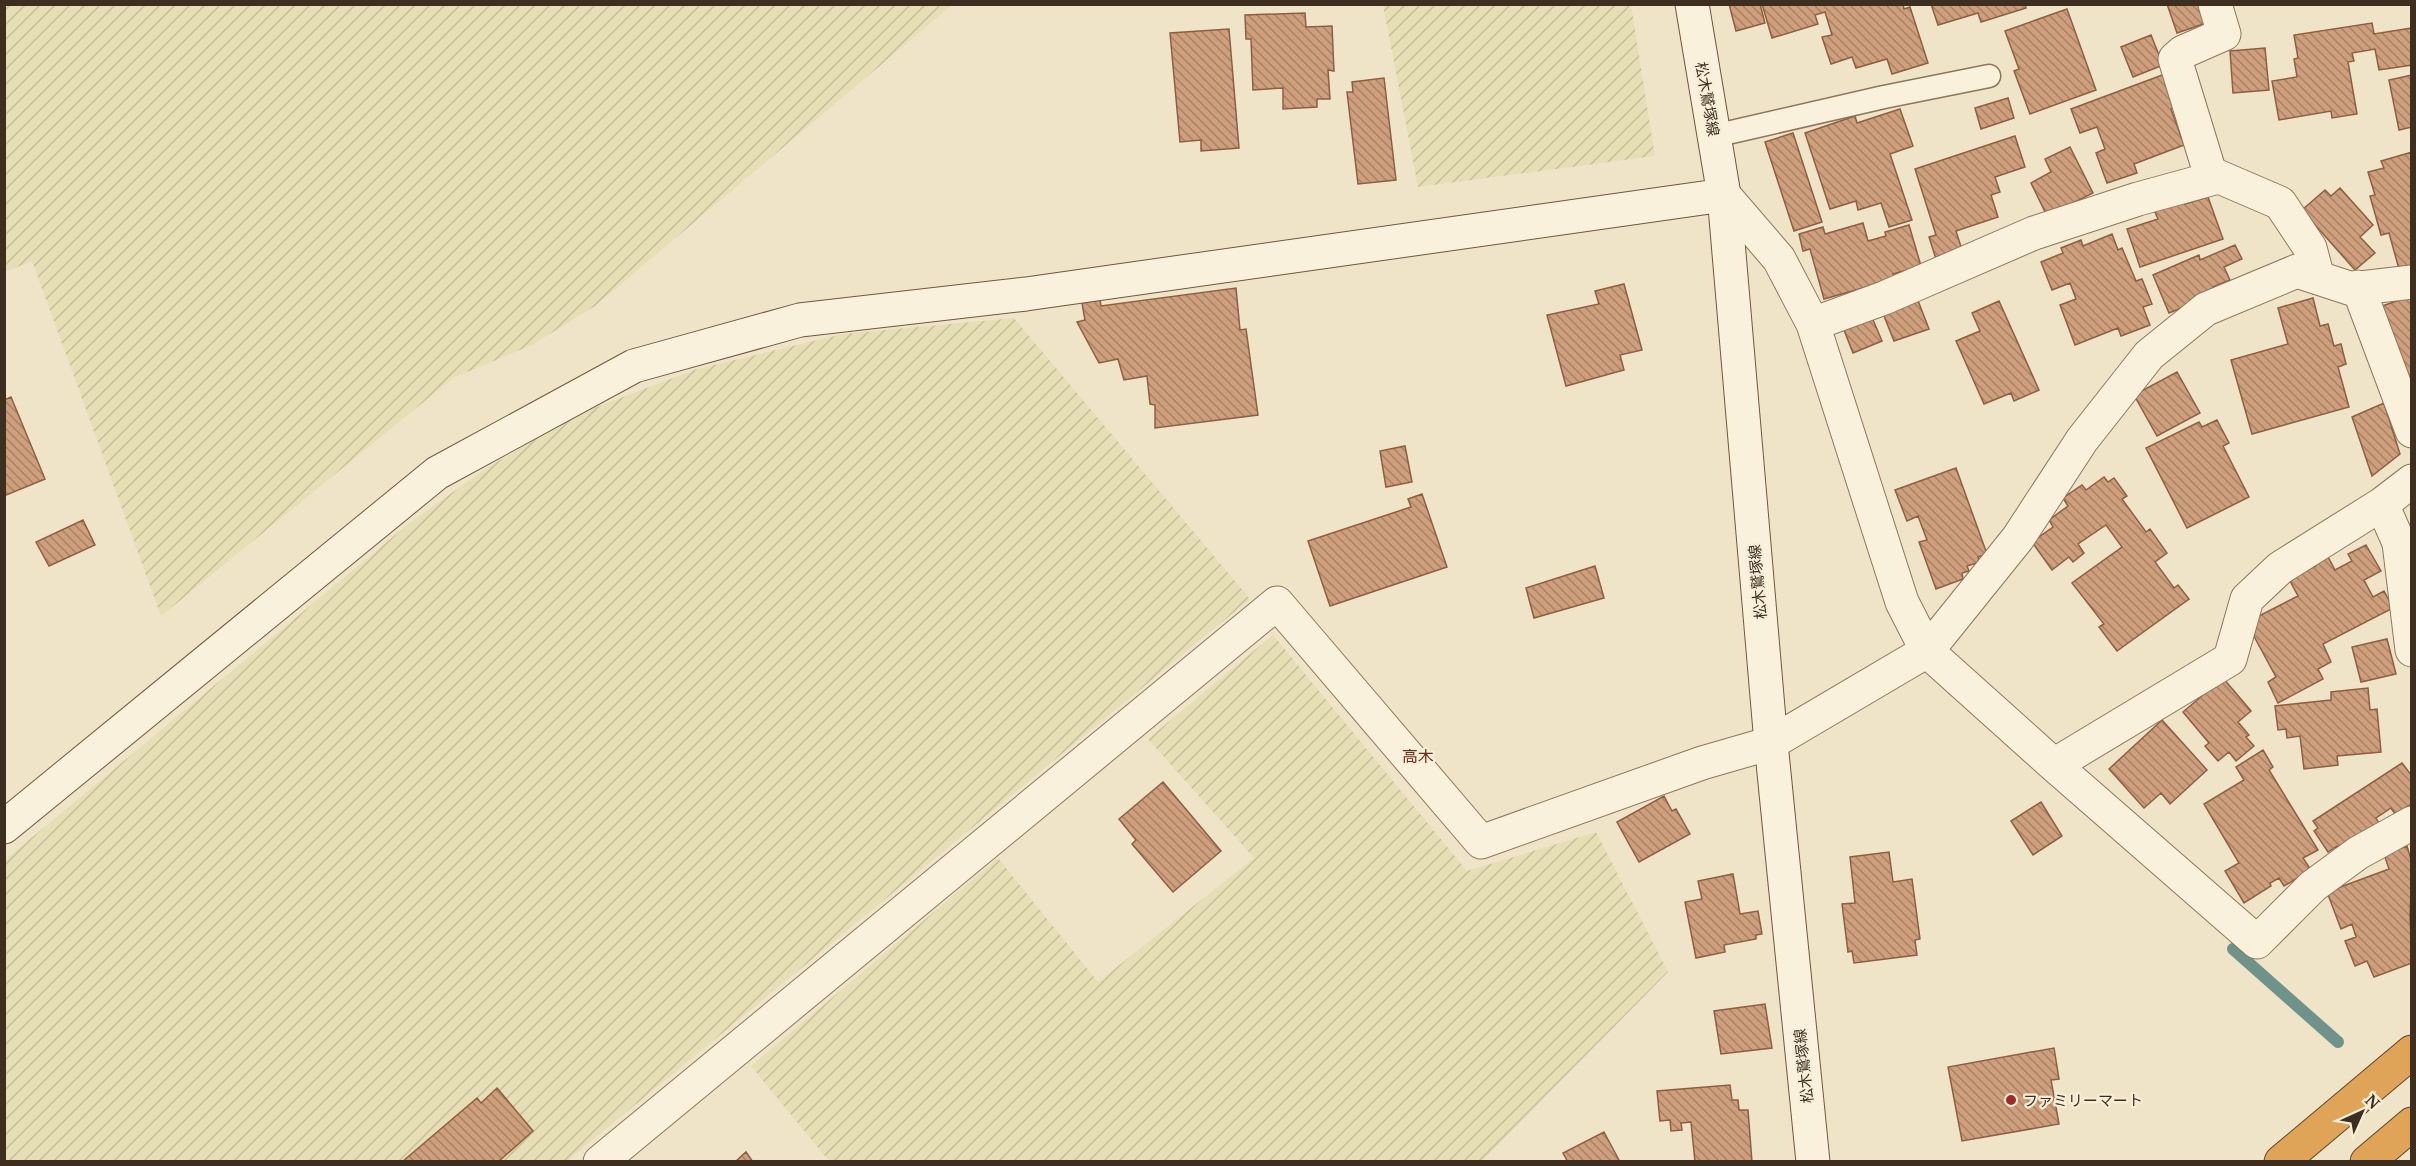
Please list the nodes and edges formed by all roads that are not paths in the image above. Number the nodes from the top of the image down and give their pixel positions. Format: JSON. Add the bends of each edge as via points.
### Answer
{"nodes":[{"id":1,"x":1692,"y":4,"type":"edge"},
{"id":2,"x":2215,"y":4,"type":"edge"},
{"id":3,"x":1989,"y":76,"type":"dead end"},
{"id":4,"x":1714,"y":136,"type":"junction"},
{"id":5,"x":2218,"y":177,"type":"junction"},
{"id":6,"x":1724,"y":195,"type":"junction"},
{"id":7,"x":2318,"y":278,"type":"junction"},
{"id":8,"x":2412,"y":282,"type":"edge"},
{"id":9,"x":2358,"y":287,"type":"junction"},
{"id":10,"x":1813,"y":324,"type":"junction"},
{"id":11,"x":2412,"y":431,"type":"edge"},
{"id":12,"x":2412,"y":481,"type":"edge"},
{"id":13,"x":2382,"y":504,"type":"junction"},
{"id":14,"x":2412,"y":650,"type":"edge"},
{"id":15,"x":1927,"y":651,"type":"junction"},
{"id":16,"x":1771,"y":743,"type":"junction"},
{"id":17,"x":2054,"y":765,"type":"junction"},
{"id":18,"x":2412,"y":823,"type":"edge"},
{"id":19,"x":4,"y":827,"type":"edge"},
{"id":20,"x":2412,"y":1052,"type":"edge"},
{"id":21,"x":2412,"y":1124,"type":"edge"},
{"id":22,"x":600,"y":1161,"type":"edge"},
{"id":23,"x":1813,"y":1161,"type":"edge"},
{"id":24,"x":2281,"y":1161,"type":"edge"},
{"id":25,"x":2367,"y":1161,"type":"edge"}],
"edges":[{"from":1,"to":4,"type":"street","name":"松木鷲塚線"},
{"from":2,"to":5,"type":"street","via":[[2224,34],[2175,59],[2210,173]]},
{"from":3,"to":4,"type":"lane"},
{"from":4,"to":6,"type":"street","name":"松木鷲塚線"},
{"from":5,"to":7,"type":"street","via":[[2280,203],[2310,248]]},
{"from":5,"to":10,"type":"street","via":[[2034,233]]},
{"from":6,"to":10,"type":"street","via":[[1779,259]]},
{"from":6,"to":16,"type":"street","name":"松木鷲塚線"},
{"from":6,"to":19,"type":"street","via":[[1026,294],[800,320],[634,366],[437,472]]},
{"from":7,"to":9,"type":"street","via":[[2352,289]]},
{"from":7,"to":15,"type":"street","via":[[2297,270],[2206,309],[2149,354],[2082,440],[2018,538]]},
{"from":8,"to":9,"type":"street"},
{"from":9,"to":11,"type":"street"},
{"from":10,"to":15,"type":"street","via":[[1902,602]]},
{"from":12,"to":13,"type":"street"},
{"from":13,"to":14,"type":"street","via":[[2399,543]]},
{"from":13,"to":17,"type":"street","via":[[2280,568],[2247,599],[2230,658]]},
{"from":15,"to":16,"type":"street"},
{"from":15,"to":17,"type":"street"},
{"from":16,"to":22,"type":"street","via":[[1702,763],[1481,842],[1277,603]]},
{"from":16,"to":23,"type":"street","name":"松木鷲塚線"},
{"from":17,"to":18,"type":"street","via":[[2257,942],[2313,886],[2358,853]]},
{"from":20,"to":24,"type":"highway"},
{"from":21,"to":25,"type":"highway"}]}
